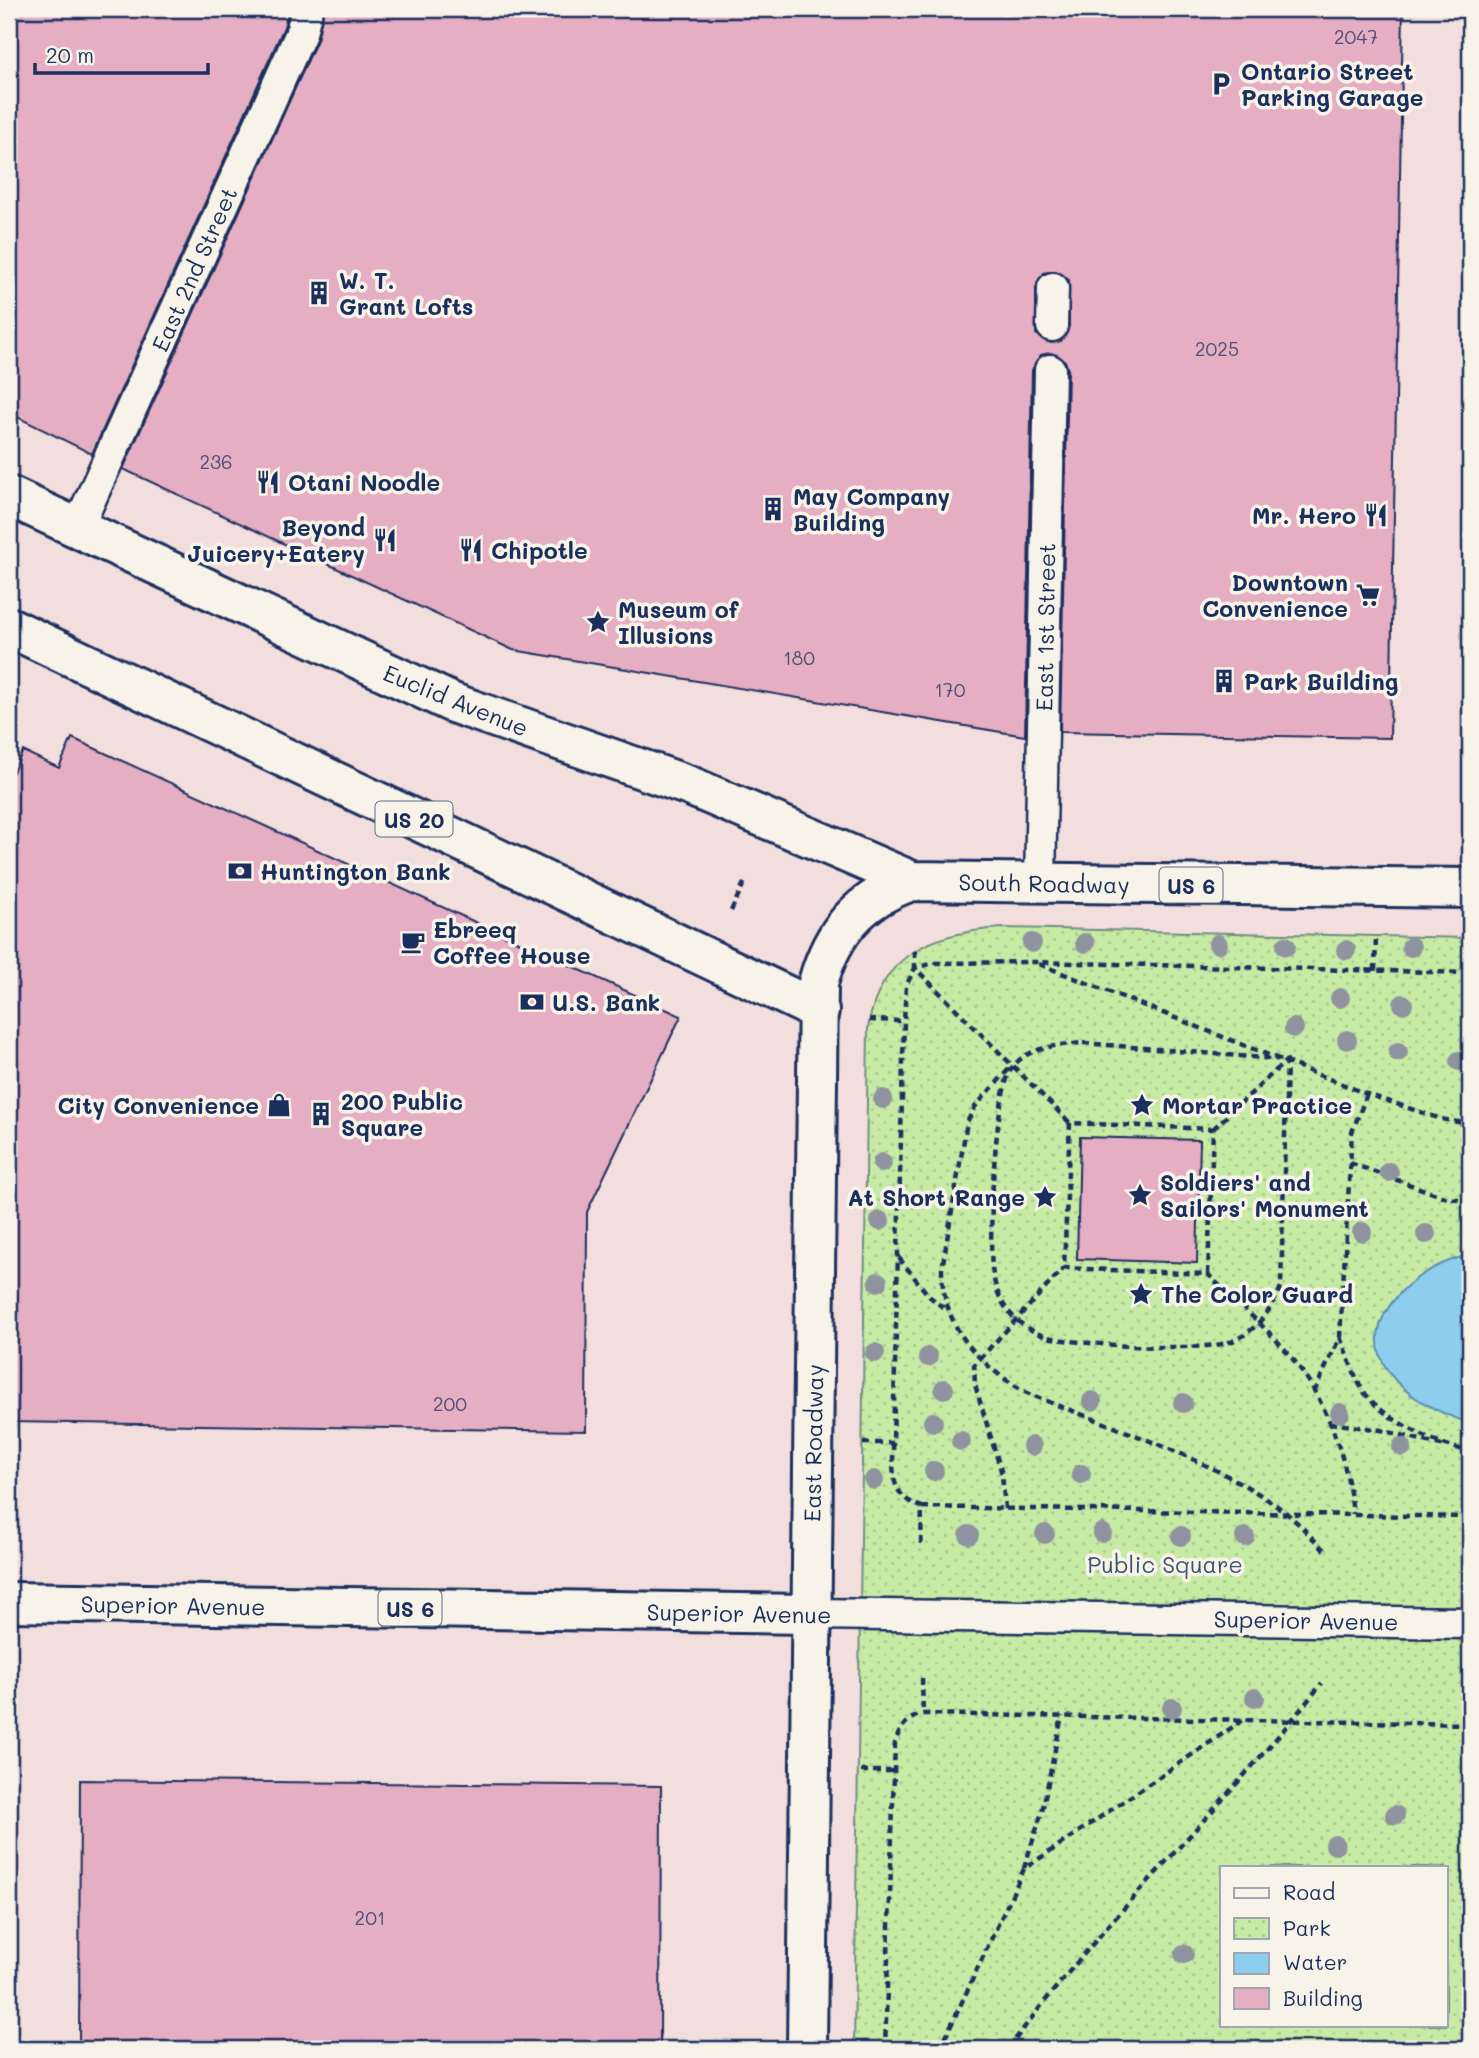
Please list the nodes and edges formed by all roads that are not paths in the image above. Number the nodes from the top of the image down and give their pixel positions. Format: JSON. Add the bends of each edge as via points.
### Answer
{"nodes":[{"id":1,"x":307,"y":9,"type":"edge"},
{"id":2,"x":1053,"y":288,"type":"dead end"},
{"id":3,"x":1052,"y":326,"type":"dead end"},
{"id":4,"x":1050,"y":370,"type":"dead end"},
{"id":5,"x":9,"y":496,"type":"edge"},
{"id":6,"x":77,"y":529,"type":"junction"},
{"id":7,"x":9,"y":627,"type":"edge"},
{"id":8,"x":912,"y":881,"type":"junction"},
{"id":9,"x":1040,"y":884,"type":"junction"},
{"id":10,"x":1470,"y":888,"type":"edge"},
{"id":11,"x":819,"y":1011,"type":"junction"},
{"id":12,"x":9,"y":1602,"type":"edge"},
{"id":13,"x":812,"y":1614,"type":"junction"},
{"id":14,"x":1470,"y":1623,"type":"edge"},
{"id":15,"x":807,"y":2049,"type":"edge"}],
"edges":[{"from":1,"to":6,"type":"lane","name":"East 2nd Street","via":[[301,33]]},
{"from":2,"to":3,"type":"lane"},
{"from":4,"to":9,"type":"lane","name":"East 1st Street"},
{"from":5,"to":6,"type":"main road","name":"Euclid Avenue"},
{"from":6,"to":8,"type":"main road","name":"Euclid Avenue","via":[[453,703],[690,786]]},
{"from":7,"to":11,"type":"main road","number":"US 20"},
{"from":8,"to":9,"type":"main road","name":"South Roadway","number":"US 6"},
{"from":8,"to":11,"type":"main road","name":"East Roadway","number":"US 6","via":[[872,901],[836,936],[818,983]]},
{"from":9,"to":10,"type":"main road","name":"South Roadway","number":"US 6"},
{"from":11,"to":13,"type":"main road","name":"East Roadway","number":"US 6"},
{"from":12,"to":13,"type":"main road","name":"Superior Avenue","number":"US 6"},
{"from":13,"to":14,"type":"lane","name":"Superior Avenue"},
{"from":13,"to":15,"type":"main road","name":"East Roadway","number":"US 6"}]}
